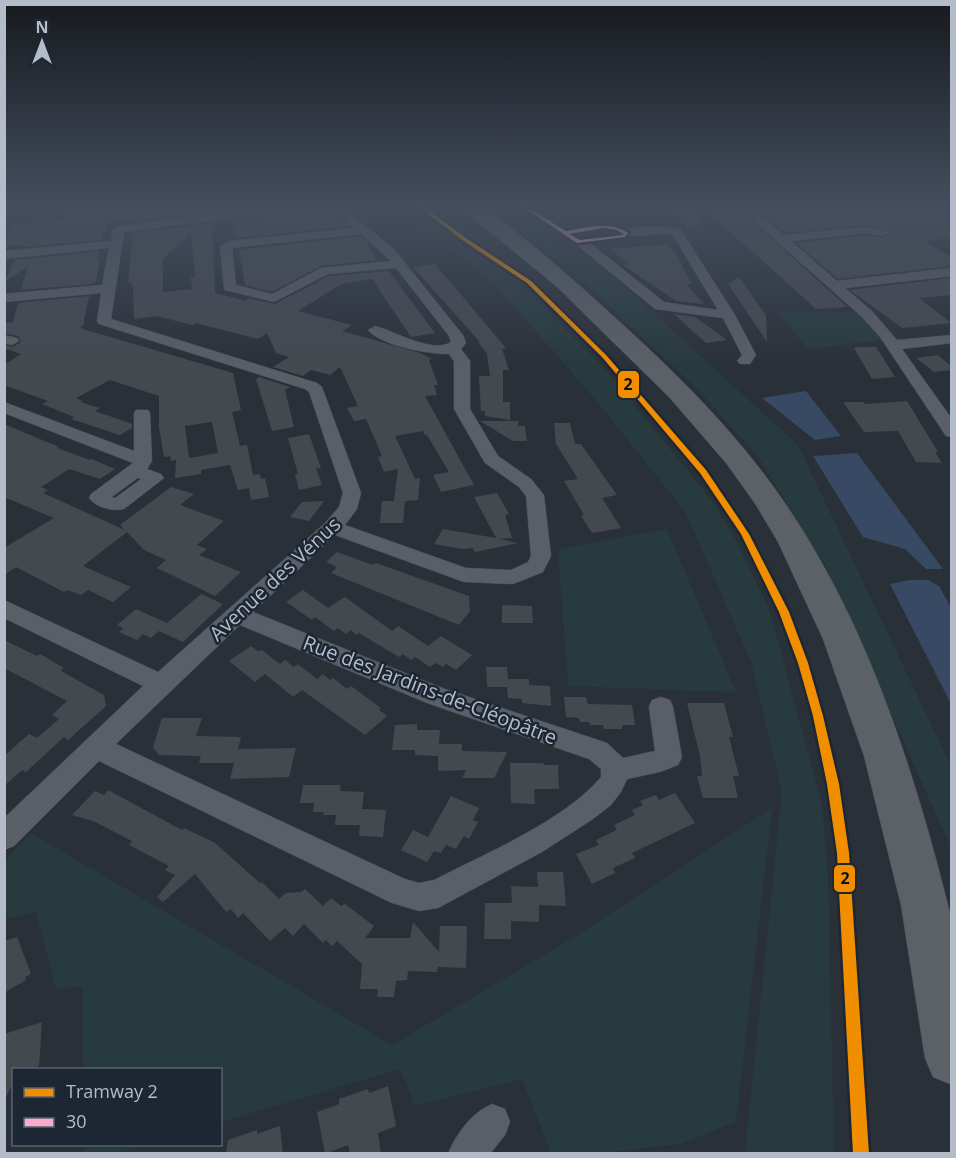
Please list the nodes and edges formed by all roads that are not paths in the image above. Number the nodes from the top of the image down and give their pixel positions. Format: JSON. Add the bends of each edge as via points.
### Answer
{"nodes":[{"id":1,"x":113,"y":260,"type":"edge"},
{"id":2,"x":227,"y":260,"type":"edge"},
{"id":3,"x":396,"y":260,"type":"edge"},
{"id":4,"x":538,"y":260,"type":"edge"},
{"id":5,"x":603,"y":260,"type":"edge"},
{"id":6,"x":694,"y":260,"type":"edge"},
{"id":7,"x":806,"y":260,"type":"edge"},
{"id":8,"x":399,"y":264,"type":"junction"},
{"id":9,"x":951,"y":272,"type":"edge"},
{"id":10,"x":834,"y":285,"type":"junction"},
{"id":11,"x":108,"y":288,"type":"junction"},
{"id":12,"x":4,"y":298,"type":"edge"},
{"id":13,"x":728,"y":315,"type":"junction"},
{"id":14,"x":375,"y":330,"type":"dead end"},
{"id":15,"x":951,"y":339,"type":"edge"},
{"id":16,"x":895,"y":345,"type":"junction"},
{"id":17,"x":453,"y":349,"type":"junction"},
{"id":18,"x":745,"y":362,"type":"dead end"},
{"id":19,"x":4,"y":407,"type":"edge"},
{"id":20,"x":142,"y":413,"type":"dead end"},
{"id":21,"x":950,"y":427,"type":"edge"},
{"id":22,"x":333,"y":527,"type":"junction"},
{"id":23,"x":4,"y":608,"type":"edge"},
{"id":24,"x":238,"y":615,"type":"junction"},
{"id":25,"x":161,"y":684,"type":"junction"},
{"id":26,"x":661,"y":707,"type":"dead end"},
{"id":27,"x":98,"y":748,"type":"junction"},
{"id":28,"x":615,"y":771,"type":"junction"},
{"id":29,"x":4,"y":837,"type":"edge"},
{"id":30,"x":951,"y":1058,"type":"edge"},
{"id":31,"x":492,"y":1122,"type":"dead end"},
{"id":32,"x":466,"y":1154,"type":"edge"}],
"edges":[{"from":1,"to":11,"type":"street"},
{"from":2,"to":8,"type":"street","via":[[229,283],[234,289],[274,298],[325,272]]},
{"from":3,"to":8,"type":"street"},
{"from":4,"to":30,"type":"main road","via":[[682,394],[735,455],[791,536],[838,632],[882,743],[922,889]]},
{"from":5,"to":13,"type":"street","via":[[660,306]]},
{"from":6,"to":13,"type":"street"},
{"from":7,"to":10,"type":"street"},
{"from":8,"to":17,"type":"street","via":[[458,339]]},
{"from":9,"to":10,"type":"street"},
{"from":10,"to":16,"type":"street"},
{"from":11,"to":12,"type":"street"},
{"from":11,"to":22,"type":"street","name":"Avenue des Vénus","via":[[104,321],[300,381],[316,390],[352,492],[351,505]]},
{"from":13,"to":18,"type":"street","via":[[749,355]]},
{"from":14,"to":17,"type":"street","via":[[384,336]]},
{"from":15,"to":16,"type":"street"},
{"from":16,"to":21,"type":"street"},
{"from":17,"to":22,"type":"street","via":[[462,361],[462,409],[491,459],[535,495],[541,556],[536,567],[513,577],[464,575]]},
{"from":19,"to":20,"type":"street","via":[[139,466]]},
{"from":22,"to":24,"type":"street","name":"Avenue des Vénus"},
{"from":23,"to":25,"type":"street"},
{"from":24,"to":25,"type":"street","name":"Avenue des Vénus"},
{"from":24,"to":28,"type":"street","name":"Rue des Jardins-de-Cléopâtre","via":[[436,696],[598,751],[608,757]]},
{"from":25,"to":27,"type":"street","name":"Avenue des Vénus"},
{"from":26,"to":28,"type":"street","via":[[669,757]]},
{"from":27,"to":28,"type":"street","via":[[402,893],[419,897],[438,894],[563,824],[603,795],[612,784]]},
{"from":27,"to":29,"type":"street","name":"Avenue des Vénus"},
{"from":31,"to":32,"type":"street"}]}
